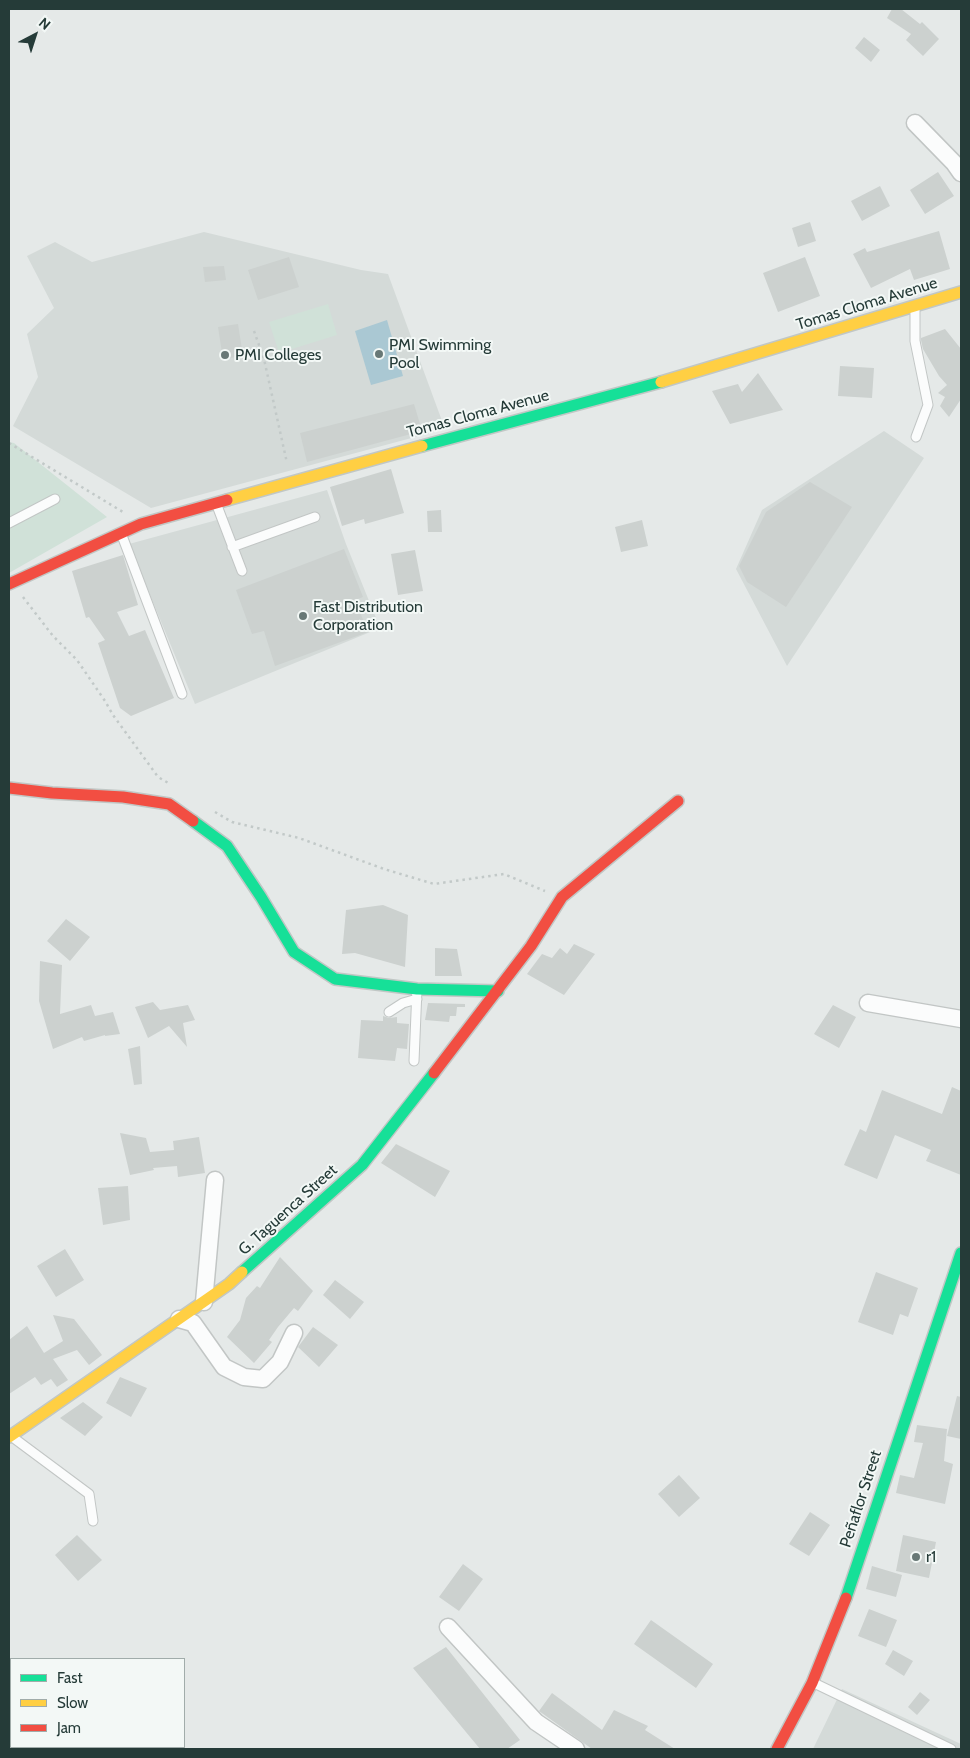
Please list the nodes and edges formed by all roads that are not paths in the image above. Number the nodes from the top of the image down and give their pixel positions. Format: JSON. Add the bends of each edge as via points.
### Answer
{"nodes":[{"id":1,"x":915,"y":123,"type":"dead end"},
{"id":2,"x":961,"y":173,"type":"edge"},
{"id":3,"x":961,"y":292,"type":"edge"},
{"id":4,"x":915,"y":307,"type":"junction"},
{"id":5,"x":916,"y":437,"type":"dead end"},
{"id":6,"x":54,"y":499,"type":"dead end"},
{"id":7,"x":216,"y":503,"type":"junction"},
{"id":8,"x":315,"y":517,"type":"dead end"},
{"id":9,"x":9,"y":523,"type":"edge"},
{"id":10,"x":121,"y":533,"type":"junction"},
{"id":11,"x":232,"y":547,"type":"junction"},
{"id":12,"x":242,"y":571,"type":"dead end"},
{"id":13,"x":10,"y":582,"type":"edge"},
{"id":14,"x":182,"y":694,"type":"dead end"},
{"id":15,"x":9,"y":788,"type":"edge"},
{"id":16,"x":678,"y":801,"type":"dead end"},
{"id":17,"x":498,"y":991,"type":"junction"},
{"id":18,"x":417,"y":994,"type":"junction"},
{"id":19,"x":868,"y":1003,"type":"dead end"},
{"id":20,"x":389,"y":1012,"type":"dead end"},
{"id":21,"x":961,"y":1019,"type":"edge"},
{"id":22,"x":414,"y":1061,"type":"dead end"},
{"id":23,"x":215,"y":1180,"type":"dead end"},
{"id":24,"x":961,"y":1253,"type":"edge"},
{"id":25,"x":204,"y":1302,"type":"junction"},
{"id":26,"x":179,"y":1319,"type":"junction"},
{"id":27,"x":294,"y":1333,"type":"dead end"},
{"id":28,"x":10,"y":1437,"type":"edge"},
{"id":29,"x":93,"y":1521,"type":"dead end"},
{"id":30,"x":448,"y":1627,"type":"dead end"},
{"id":31,"x":812,"y":1682,"type":"junction"},
{"id":32,"x":576,"y":1749,"type":"edge"},
{"id":33,"x":777,"y":1749,"type":"edge"},
{"id":34,"x":951,"y":1749,"type":"edge"}],
"edges":[{"from":1,"to":2,"type":"street"},
{"from":3,"to":4,"type":"main road","name":"Tomas Cloma Avenue"},
{"from":4,"to":5,"type":"lane","via":[[915,341],[928,405]]},
{"from":4,"to":7,"type":"main road","name":"Tomas Cloma Avenue","via":[[618,394]]},
{"from":6,"to":9,"type":"lane"},
{"from":7,"to":10,"type":"main road","name":"Tomas Cloma Avenue","via":[[141,524]]},
{"from":7,"to":11,"type":"lane"},
{"from":8,"to":11,"type":"lane"},
{"from":10,"to":13,"type":"main road","name":"Tomas Cloma Avenue"},
{"from":10,"to":14,"type":"lane"},
{"from":11,"to":12,"type":"lane"},
{"from":15,"to":18,"type":"main road","via":[[169,804],[227,846],[294,952],[335,979]]},
{"from":16,"to":17,"type":"main road","name":"G. Taguenca Street","via":[[562,897]]},
{"from":17,"to":18,"type":"main road"},
{"from":17,"to":25,"type":"main road","name":"G. Taguenca Street","via":[[362,1165],[236,1278]]},
{"from":18,"to":20,"type":"lane"},
{"from":18,"to":22,"type":"lane"},
{"from":19,"to":21,"type":"street"},
{"from":23,"to":25,"type":"street"},
{"from":24,"to":31,"type":"main road","name":"Peñaflor Street","via":[[846,1598]]},
{"from":25,"to":26,"type":"main road","name":"G. Taguenca Street"},
{"from":26,"to":27,"type":"street","via":[[193,1323],[224,1367],[244,1377],[263,1379],[280,1362]]},
{"from":26,"to":28,"type":"main road","name":"G. Taguenca Street"},
{"from":28,"to":29,"type":"lane","via":[[89,1494]]},
{"from":30,"to":32,"type":"street","via":[[536,1722]]},
{"from":31,"to":33,"type":"main road","name":"Peñaflor Street"},
{"from":31,"to":34,"type":"lane"}]}
